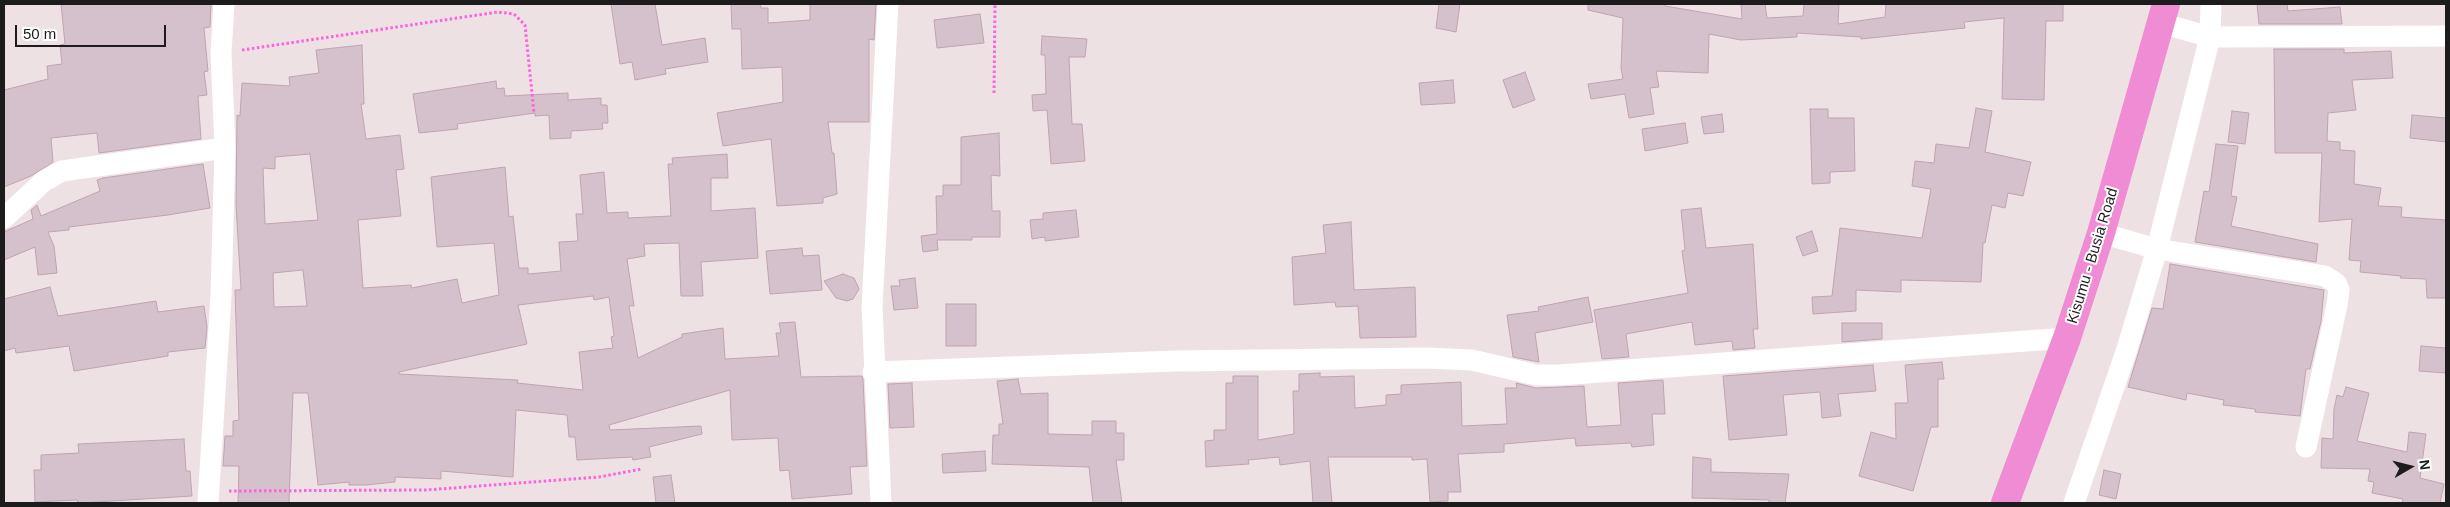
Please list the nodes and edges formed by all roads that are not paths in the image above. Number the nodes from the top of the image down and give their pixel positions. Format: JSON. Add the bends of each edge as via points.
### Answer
{"nodes":[{"id":1,"x":224,"y":4,"type":"edge"},
{"id":2,"x":888,"y":4,"type":"edge"},
{"id":3,"x":2211,"y":4,"type":"edge"},
{"id":4,"x":2164,"y":13,"type":"edge"},
{"id":5,"x":2446,"y":36,"type":"edge"},
{"id":6,"x":2210,"y":37,"type":"junction"},
{"id":7,"x":225,"y":148,"type":"junction"},
{"id":8,"x":4,"y":218,"type":"edge"},
{"id":9,"x":2101,"y":233,"type":"junction"},
{"id":10,"x":2157,"y":249,"type":"junction"},
{"id":11,"x":2067,"y":338,"type":"junction"},
{"id":12,"x":873,"y":372,"type":"junction"},
{"id":13,"x":2306,"y":447,"type":"dead end"},
{"id":14,"x":209,"y":497,"type":"edge"},
{"id":15,"x":881,"y":503,"type":"edge"},
{"id":16,"x":2005,"y":503,"type":"edge"},
{"id":17,"x":2074,"y":503,"type":"edge"}],
"edges":[{"from":1,"to":7,"type":"street"},
{"from":2,"to":12,"type":"street","via":[[873,270]]},
{"from":3,"to":6,"type":"street"},
{"from":4,"to":6,"type":"street"},
{"from":4,"to":9,"type":"highway","name":"Kisumu - Busia Road"},
{"from":5,"to":6,"type":"street"},
{"from":6,"to":10,"type":"street"},
{"from":7,"to":8,"type":"street","via":[[62,170],[44,181]]},
{"from":7,"to":14,"type":"street","via":[[221,296]]},
{"from":9,"to":10,"type":"street"},
{"from":9,"to":11,"type":"highway","name":"Kisumu - Busia Road"},
{"from":10,"to":13,"type":"street","via":[[2325,276],[2336,283],[2339,290],[2337,305]]},
{"from":10,"to":17,"type":"street","via":[[2127,350]]},
{"from":11,"to":12,"type":"street","via":[[1559,375],[1536,375],[1472,360],[1426,358],[1176,361]]},
{"from":11,"to":16,"type":"highway","name":"Kisumu - Busia Road"},
{"from":12,"to":15,"type":"street"}]}
